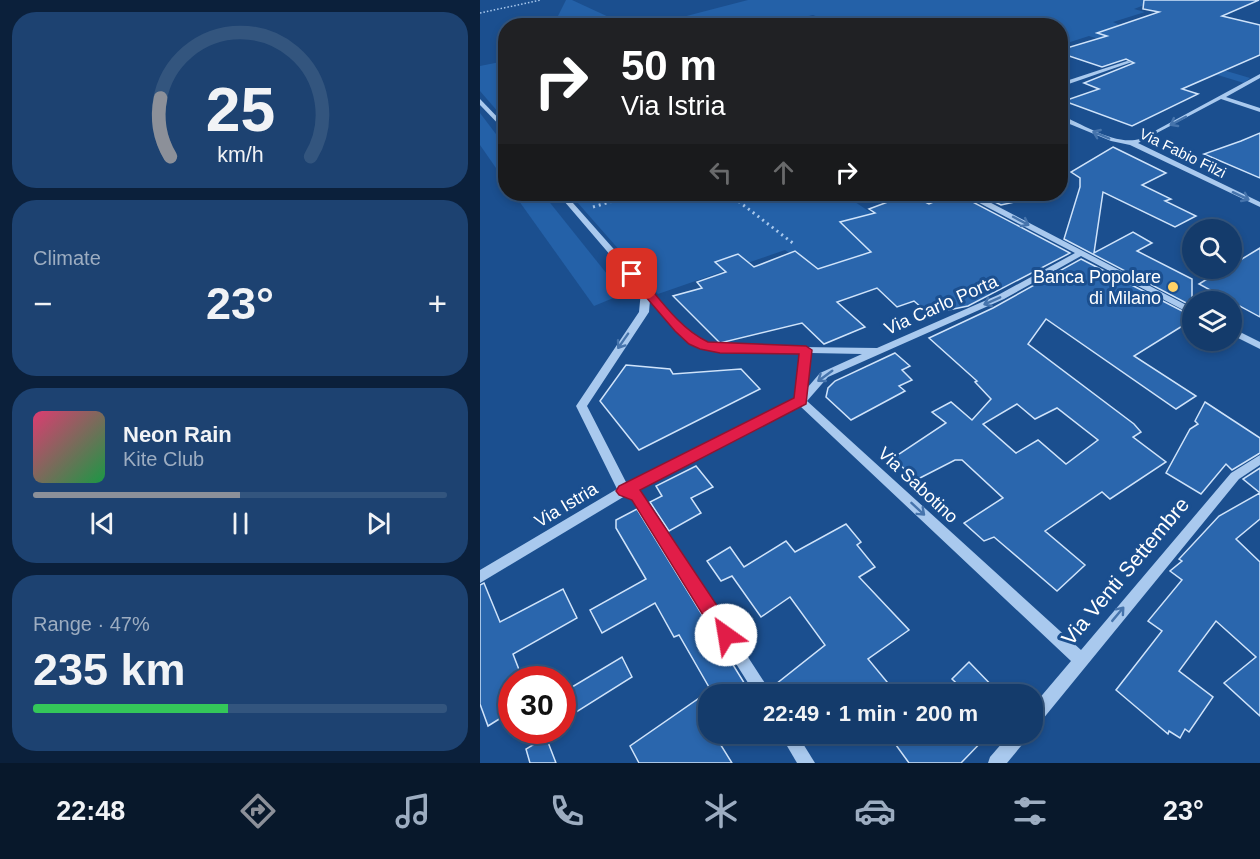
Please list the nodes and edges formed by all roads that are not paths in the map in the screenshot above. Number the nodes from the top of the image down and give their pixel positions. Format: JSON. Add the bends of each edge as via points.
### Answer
{"nodes":[{"id":1,"x":1129,"y":62,"type":"dead end"},
{"id":2,"x":1260,"y":76,"type":"edge"},
{"id":3,"x":1068,"y":82,"type":"edge"},
{"id":4,"x":1223,"y":98,"type":"junction"},
{"id":5,"x":480,"y":101,"type":"edge"},
{"id":6,"x":1260,"y":110,"type":"edge"},
{"id":7,"x":498,"y":121,"type":"edge"},
{"id":8,"x":1068,"y":121,"type":"edge"},
{"id":9,"x":1071,"y":122,"type":"junction"},
{"id":10,"x":1068,"y":123,"type":"edge"},
{"id":11,"x":1132,"y":142,"type":"junction"},
{"id":12,"x":568,"y":201,"type":"edge"},
{"id":13,"x":982,"y":201,"type":"edge"},
{"id":14,"x":1260,"y":205,"type":"edge"},
{"id":15,"x":1081,"y":253,"type":"junction"},
{"id":16,"x":646,"y":289,"type":"junction"},
{"id":17,"x":1182,"y":306,"type":"edge"},
{"id":18,"x":1242,"y":336,"type":"edge"},
{"id":19,"x":1260,"y":346,"type":"edge"},
{"id":20,"x":806,"y":350,"type":"junction"},
{"id":21,"x":878,"y":351,"type":"junction"},
{"id":22,"x":801,"y":401,"type":"junction"},
{"id":23,"x":1260,"y":459,"type":"edge"},
{"id":24,"x":624,"y":491,"type":"junction"},
{"id":25,"x":480,"y":578,"type":"edge"},
{"id":26,"x":1080,"y":659,"type":"junction"},
{"id":27,"x":758,"y":684,"type":"edge"},
{"id":28,"x":1043,"y":704,"type":"edge"},
{"id":29,"x":795,"y":744,"type":"edge"},
{"id":30,"x":1012,"y":744,"type":"edge"},
{"id":31,"x":807,"y":763,"type":"edge"},
{"id":32,"x":996,"y":763,"type":"edge"}],
"edges":[{"from":1,"to":3,"type":"street"},
{"from":2,"to":4,"type":"street"},
{"from":4,"to":6,"type":"street"},
{"from":4,"to":11,"type":"street","one_way":true},
{"from":5,"to":7,"type":"street"},
{"from":8,"to":9,"type":"street","name":"Via Fabio Filzi"},
{"from":9,"to":10,"type":"street"},
{"from":11,"to":9,"type":"street","name":"Via Fabio Filzi","one_way":true,"via":[[1113,140]]},
{"from":11,"to":14,"type":"street","name":"Via Fabio Filzi","one_way":true},
{"from":12,"to":16,"type":"street","name":"Via Carlo Porta"},
{"from":13,"to":15,"type":"street","one_way":true},
{"from":15,"to":17,"type":"street"},
{"from":15,"to":21,"type":"street","name":"Via Carlo Porta","one_way":true,"via":[[1001,297]]},
{"from":16,"to":20,"type":"street","name":"Via Carlo Porta","via":[[679,328],[705,346]]},
{"from":16,"to":24,"type":"street","one_way":true,"via":[[644,312],[581,406]]},
{"from":18,"to":19,"type":"street"},
{"from":20,"to":21,"type":"street","name":"Via Carlo Porta"},
{"from":20,"to":22,"type":"street"},
{"from":21,"to":22,"type":"street","one_way":true,"via":[[824,375]]},
{"from":22,"to":24,"type":"street","name":"Via Istria"},
{"from":22,"to":26,"type":"street","name":"Via Sabotino","one_way":true},
{"from":26,"to":23,"type":"street","name":"Via Venti Settembre","one_way":true,"via":[[1235,476]]},
{"from":24,"to":25,"type":"street","name":"Via Istria"},
{"from":24,"to":27,"type":"street","via":[[637,495]]},
{"from":26,"to":28,"type":"street","name":"Via Venti Settembre"},
{"from":29,"to":31,"type":"street"},
{"from":30,"to":32,"type":"street"}]}
